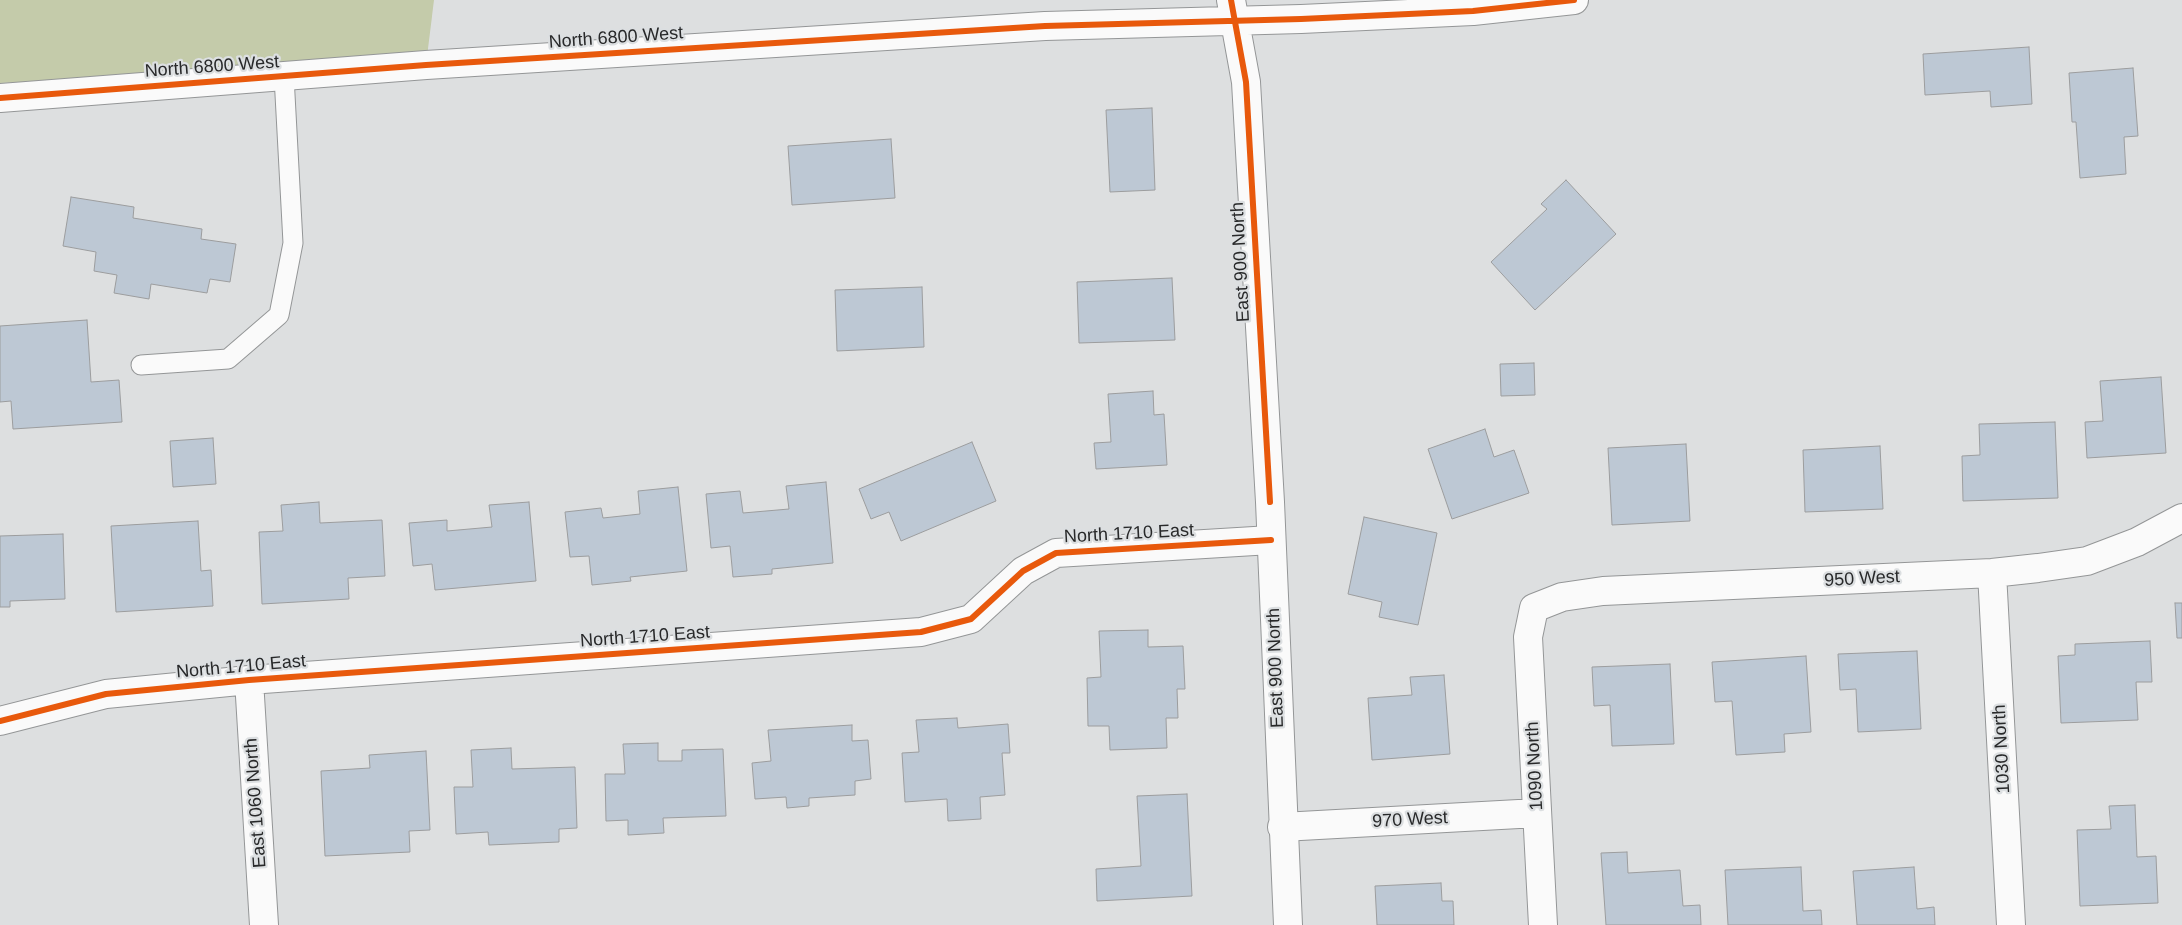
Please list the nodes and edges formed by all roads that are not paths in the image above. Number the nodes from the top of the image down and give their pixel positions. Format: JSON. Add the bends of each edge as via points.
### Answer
{"nodes":[{"id":1,"x":1574,"y":0,"type":"edge"},
{"id":2,"x":1233,"y":11,"type":"edge"},
{"id":3,"x":284,"y":76,"type":"junction"},
{"id":4,"x":0,"y":98,"type":"edge"},
{"id":5,"x":141,"y":365,"type":"dead end"},
{"id":6,"x":2182,"y":518,"type":"edge"},
{"id":7,"x":1271,"y":540,"type":"junction"},
{"id":8,"x":1992,"y":573,"type":"junction"},
{"id":9,"x":1534,"y":608,"type":"joint"},
{"id":10,"x":248,"y":680,"type":"junction"},
{"id":11,"x":0,"y":722,"type":"edge"},
{"id":12,"x":1537,"y":813,"type":"junction"},
{"id":13,"x":1282,"y":827,"type":"junction"},
{"id":14,"x":264,"y":925,"type":"edge"},
{"id":15,"x":1288,"y":925,"type":"edge"},
{"id":16,"x":1543,"y":925,"type":"edge"},
{"id":17,"x":2011,"y":925,"type":"edge"}],
"edges":[{"from":1,"to":2,"type":"street","name":"North 6800 West","via":[[1473,10]]},
{"from":2,"to":3,"type":"street","name":"North 6800 West"},
{"from":2,"to":7,"type":"street","name":"East 900 North","via":[[1246,82]]},
{"from":3,"to":4,"type":"street","name":"North 6800 West"},
{"from":3,"to":5,"type":"lane","via":[[293,243],[279,315],[228,359]]},
{"from":6,"to":8,"type":"street","name":"950 West","via":[[2136,542],[2087,561]]},
{"from":7,"to":10,"type":"street","name":"North 1710 East","via":[[1056,553],[1023,571],[971,620],[922,632]]},
{"from":7,"to":13,"type":"street","name":"East 900 North"},
{"from":8,"to":9,"type":"street","name":"950 West","via":[[1603,591],[1562,597]]},
{"from":8,"to":17,"type":"street","name":"1030 North"},
{"from":9,"to":12,"type":"street","name":"1090 North","via":[[1528,637]]},
{"from":10,"to":11,"type":"street","name":"North 1710 East","via":[[106,694]]},
{"from":10,"to":14,"type":"street","name":"East 1060 North"},
{"from":12,"to":13,"type":"street","name":"970 West"},
{"from":12,"to":16,"type":"street","name":"1090 North"},
{"from":13,"to":15,"type":"street","name":"East 900 North"}]}
